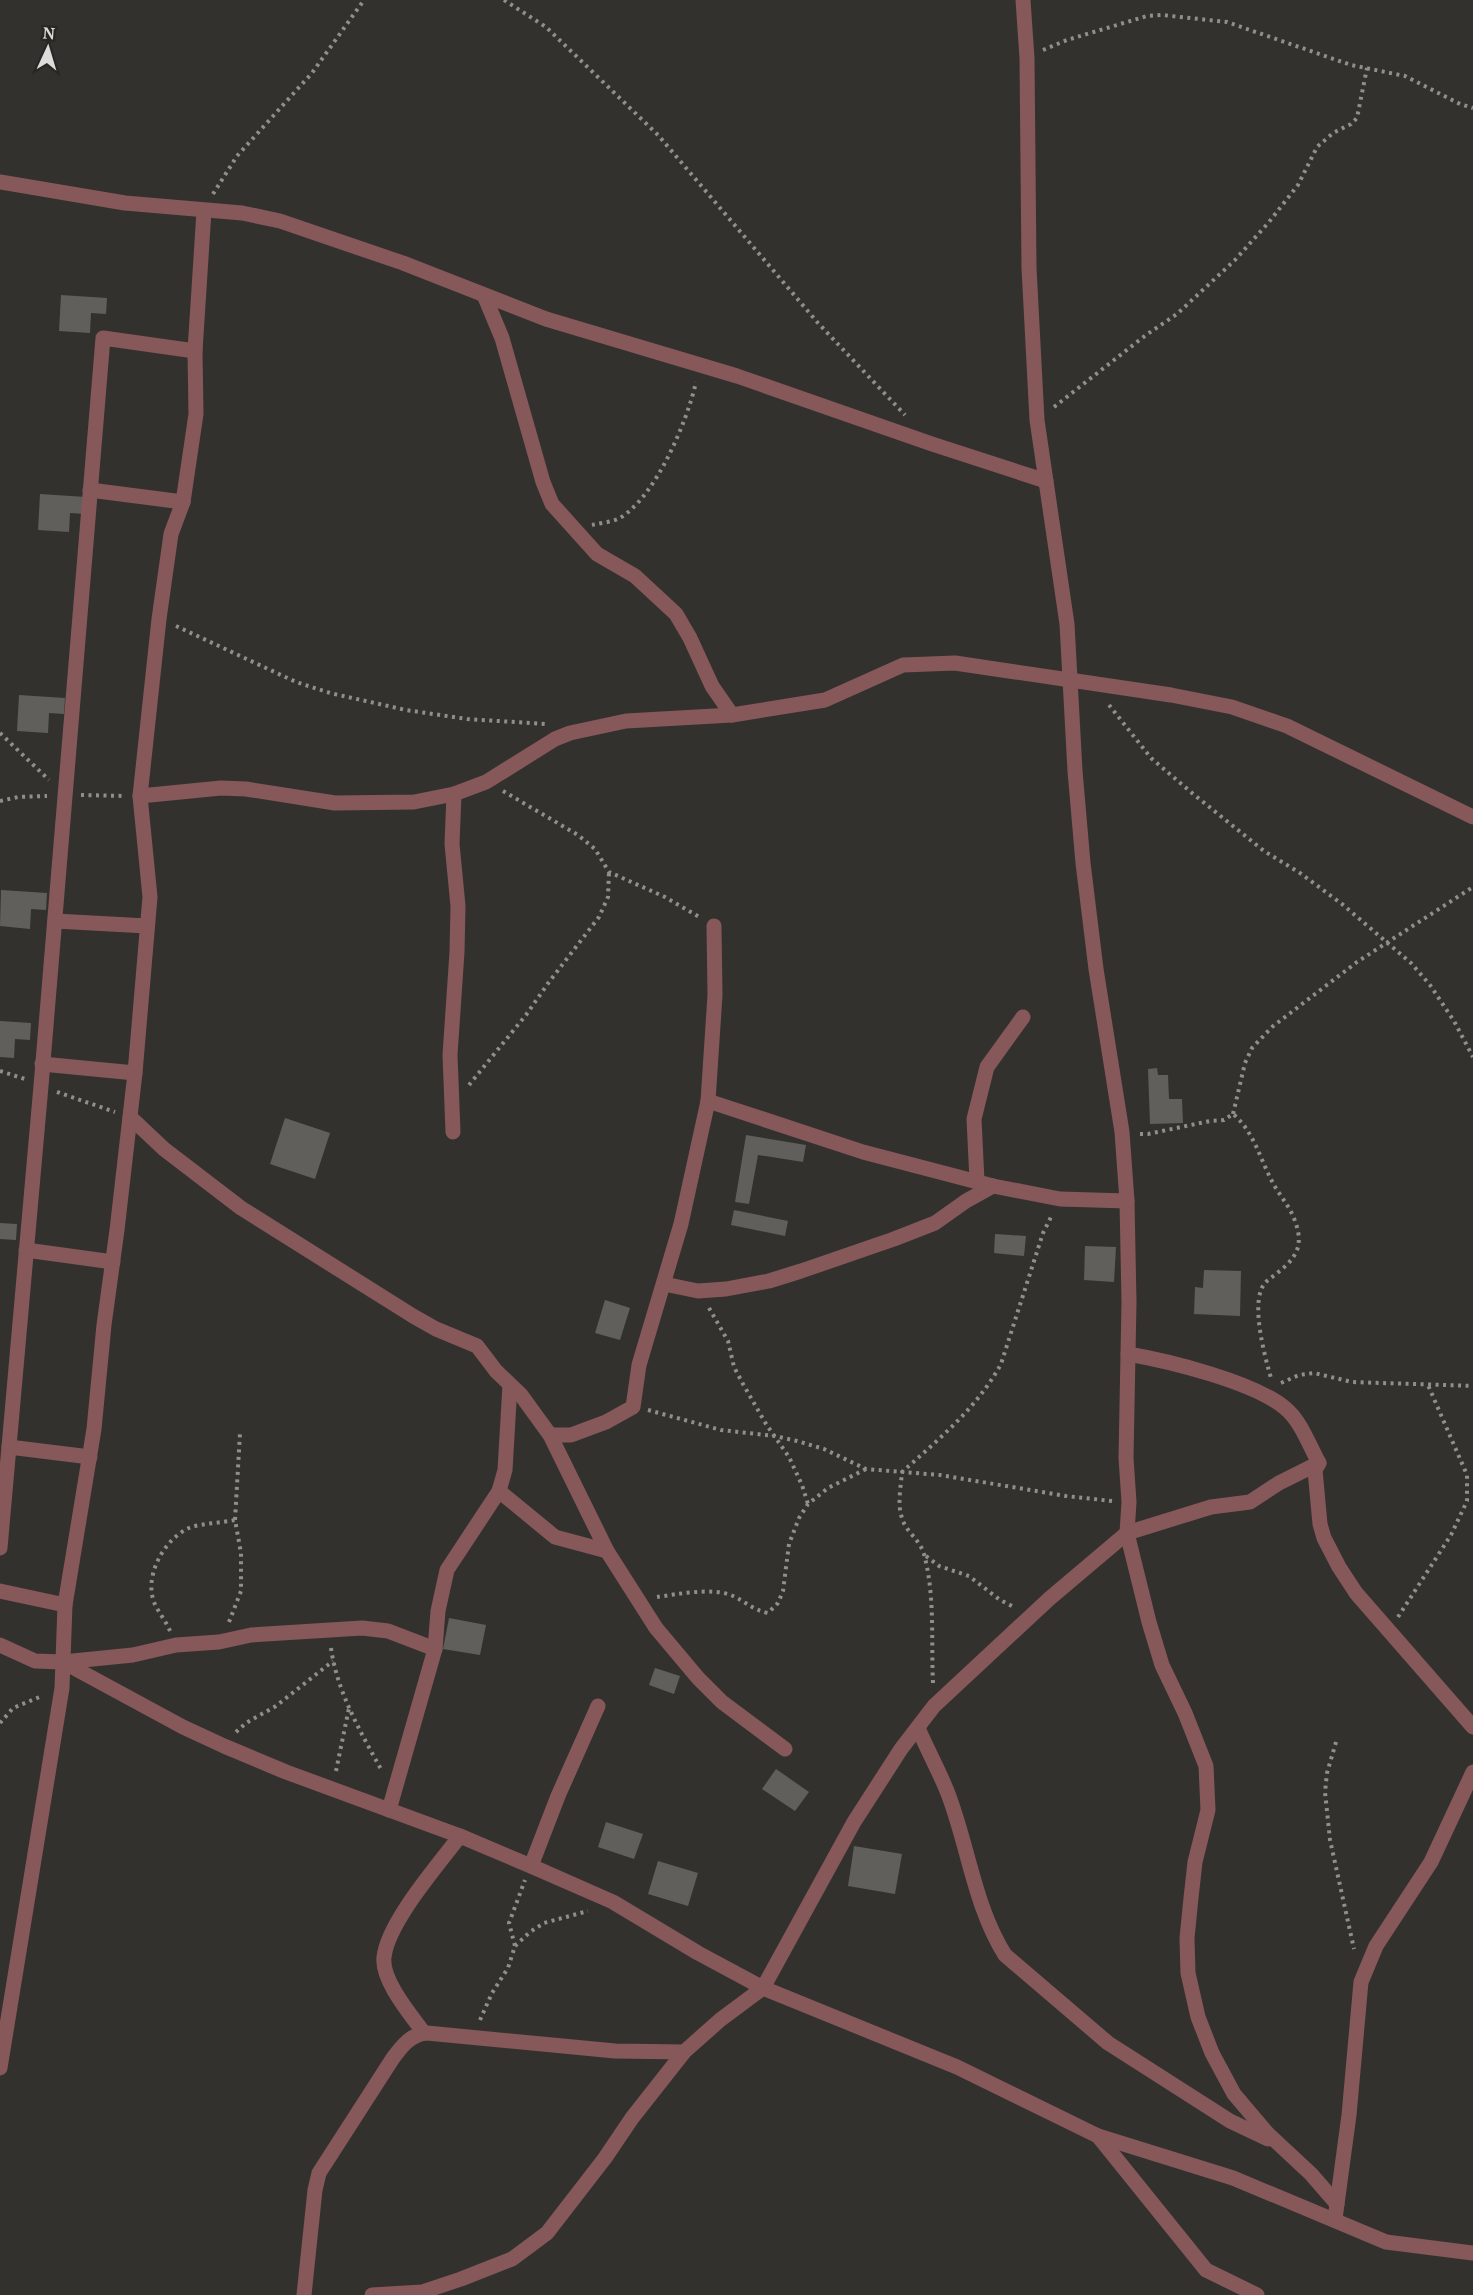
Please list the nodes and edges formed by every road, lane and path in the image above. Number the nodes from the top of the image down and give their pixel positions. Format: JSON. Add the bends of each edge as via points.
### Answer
{"nodes":[{"id":1,"x":364,"y":0,"type":"edge"},
{"id":2,"x":504,"y":0,"type":"edge"},
{"id":3,"x":1023,"y":0,"type":"edge"},
{"id":4,"x":1027,"y":58,"type":"junction"},
{"id":5,"x":1368,"y":68,"type":"junction"},
{"id":6,"x":1473,"y":108,"type":"edge"},
{"id":7,"x":0,"y":182,"type":"edge"},
{"id":8,"x":204,"y":211,"type":"junction"},
{"id":9,"x":484,"y":295,"type":"junction"},
{"id":10,"x":195,"y":351,"type":"junction"},
{"id":11,"x":699,"y":366,"type":"junction"},
{"id":12,"x":1037,"y":420,"type":"junction"},
{"id":13,"x":912,"y":422,"type":"dead end"},
{"id":14,"x":1047,"y":481,"type":"junction"},
{"id":15,"x":90,"y":490,"type":"junction"},
{"id":16,"x":183,"y":502,"type":"junction"},
{"id":17,"x":568,"y":522,"type":"junction"},
{"id":18,"x":159,"y":619,"type":"junction"},
{"id":19,"x":1070,"y":680,"type":"junction"},
{"id":20,"x":1098,"y":685,"type":"junction"},
{"id":21,"x":732,"y":715,"type":"junction"},
{"id":22,"x":554,"y":724,"type":"dead end"},
{"id":23,"x":0,"y":733,"type":"edge"},
{"id":24,"x":486,"y":782,"type":"junction"},
{"id":25,"x":51,"y":783,"type":"dead end"},
{"id":26,"x":454,"y":794,"type":"junction"},
{"id":27,"x":140,"y":796,"type":"junction"},
{"id":28,"x":1473,"y":817,"type":"edge"},
{"id":29,"x":609,"y":872,"type":"junction"},
{"id":30,"x":1473,"y":887,"type":"edge"},
{"id":31,"x":55,"y":921,"type":"junction"},
{"id":32,"x":147,"y":926,"type":"junction"},
{"id":33,"x":714,"y":926,"type":"joint"},
{"id":34,"x":1388,"y":942,"type":"junction"},
{"id":35,"x":1023,"y":1017,"type":"dead end"},
{"id":36,"x":1473,"y":1057,"type":"edge"},
{"id":37,"x":42,"y":1064,"type":"junction"},
{"id":38,"x":0,"y":1071,"type":"edge"},
{"id":39,"x":135,"y":1073,"type":"junction"},
{"id":40,"x":41,"y":1086,"type":"junction"},
{"id":41,"x":708,"y":1101,"type":"junction"},
{"id":42,"x":452,"y":1111,"type":"junction"},
{"id":43,"x":1233,"y":1114,"type":"junction"},
{"id":44,"x":130,"y":1117,"type":"junction"},
{"id":45,"x":453,"y":1132,"type":"dead end"},
{"id":46,"x":1122,"y":1132,"type":"junction"},
{"id":47,"x":977,"y":1181,"type":"junction"},
{"id":48,"x":993,"y":1186,"type":"junction"},
{"id":49,"x":1060,"y":1199,"type":"junction"},
{"id":50,"x":1127,"y":1201,"type":"junction"},
{"id":51,"x":26,"y":1250,"type":"junction"},
{"id":52,"x":113,"y":1262,"type":"junction"},
{"id":53,"x":664,"y":1284,"type":"junction"},
{"id":54,"x":698,"y":1291,"type":"junction"},
{"id":55,"x":1128,"y":1354,"type":"junction"},
{"id":56,"x":510,"y":1385,"type":"junction"},
{"id":57,"x":1428,"y":1385,"type":"junction"},
{"id":58,"x":1473,"y":1386,"type":"edge"},
{"id":59,"x":633,"y":1407,"type":"junction"},
{"id":60,"x":240,"y":1433,"type":"dead end"},
{"id":61,"x":550,"y":1435,"type":"junction"},
{"id":62,"x":775,"y":1436,"type":"junction"},
{"id":63,"x":9,"y":1446,"type":"junction"},
{"id":64,"x":90,"y":1457,"type":"junction"},
{"id":65,"x":1319,"y":1463,"type":"junction"},
{"id":66,"x":866,"y":1469,"type":"junction"},
{"id":67,"x":902,"y":1472,"type":"junction"},
{"id":68,"x":499,"y":1491,"type":"junction"},
{"id":69,"x":1129,"y":1502,"type":"junction"},
{"id":70,"x":808,"y":1504,"type":"junction"},
{"id":71,"x":235,"y":1520,"type":"junction"},
{"id":72,"x":1127,"y":1533,"type":"junction"},
{"id":73,"x":0,"y":1548,"type":"edge"},
{"id":74,"x":608,"y":1551,"type":"junction"},
{"id":75,"x":925,"y":1556,"type":"junction"},
{"id":76,"x":0,"y":1591,"type":"edge"},
{"id":77,"x":638,"y":1600,"type":"junction"},
{"id":78,"x":65,"y":1605,"type":"junction"},
{"id":79,"x":1033,"y":1614,"type":"junction"},
{"id":80,"x":331,"y":1629,"type":"junction"},
{"id":81,"x":1390,"y":1630,"type":"junction"},
{"id":82,"x":219,"y":1641,"type":"junction"},
{"id":83,"x":0,"y":1645,"type":"edge"},
{"id":84,"x":176,"y":1645,"type":"junction"},
{"id":85,"x":435,"y":1649,"type":"junction"},
{"id":86,"x":333,"y":1661,"type":"junction"},
{"id":87,"x":63,"y":1662,"type":"junction"},
{"id":88,"x":62,"y":1688,"type":"junction"},
{"id":89,"x":598,"y":1706,"type":"dead end"},
{"id":90,"x":349,"y":1707,"type":"junction"},
{"id":91,"x":934,"y":1707,"type":"junction"},
{"id":92,"x":0,"y":1723,"type":"edge"},
{"id":93,"x":1473,"y":1727,"type":"edge"},
{"id":94,"x":918,"y":1728,"type":"junction"},
{"id":95,"x":1336,"y":1742,"type":"dead end"},
{"id":96,"x":224,"y":1746,"type":"junction"},
{"id":97,"x":785,"y":1749,"type":"dead end"},
{"id":98,"x":1473,"y":1772,"type":"edge"},
{"id":99,"x":332,"y":1789,"type":"junction"},
{"id":100,"x":393,"y":1792,"type":"junction"},
{"id":101,"x":389,"y":1810,"type":"junction"},
{"id":102,"x":460,"y":1836,"type":"junction"},
{"id":103,"x":531,"y":1866,"type":"junction"},
{"id":104,"x":613,"y":1902,"type":"junction"},
{"id":105,"x":515,"y":1946,"type":"junction"},
{"id":106,"x":1361,"y":1982,"type":"junction"},
{"id":107,"x":763,"y":1988,"type":"junction"},
{"id":108,"x":424,"y":2033,"type":"junction"},
{"id":109,"x":474,"y":2038,"type":"junction"},
{"id":110,"x":684,"y":2052,"type":"junction"},
{"id":111,"x":0,"y":2068,"type":"edge"},
{"id":112,"x":1098,"y":2136,"type":"junction"},
{"id":113,"x":1279,"y":2144,"type":"junction"},
{"id":114,"x":1336,"y":2212,"type":"junction"},
{"id":115,"x":1473,"y":2253,"type":"edge"},
{"id":116,"x":304,"y":2295,"type":"edge"},
{"id":117,"x":380,"y":2295,"type":"edge"},
{"id":118,"x":1257,"y":2295,"type":"edge"}],
"edges":[{"from":1,"to":8,"type":"path","via":[[312,73],[237,156]]},
{"from":2,"to":13,"type":"path","via":[[546,27],[658,135],[818,323]]},
{"from":3,"to":4,"type":"street"},
{"from":4,"to":5,"type":"path","via":[[1067,40],[1162,15],[1227,22]]},
{"from":4,"to":12,"type":"street","via":[[1029,268]]},
{"from":5,"to":6,"type":"path","via":[[1406,76]]},
{"from":5,"to":12,"type":"path","via":[[1357,118],[1317,147],[1298,184],[1235,260],[1177,314]]},
{"from":7,"to":8,"type":"street","via":[[125,203]]},
{"from":8,"to":9,"type":"street","via":[[280,221]]},
{"from":8,"to":10,"type":"street"},
{"from":9,"to":11,"type":"street","via":[[546,319]]},
{"from":9,"to":17,"type":"street","via":[[502,338],[543,482],[552,504]]},
{"from":10,"to":15,"type":"street","via":[[103,338]]},
{"from":10,"to":16,"type":"street","via":[[196,414]]},
{"from":11,"to":14,"type":"street"},
{"from":11,"to":17,"type":"path","via":[[688,416],[642,497],[616,520],[593,525]]},
{"from":12,"to":14,"type":"street"},
{"from":14,"to":19,"type":"street","via":[[1067,624]]},
{"from":15,"to":16,"type":"street"},
{"from":15,"to":31,"type":"street"},
{"from":16,"to":18,"type":"street","via":[[171,534]]},
{"from":17,"to":21,"type":"street","via":[[597,554],[635,576],[676,614],[707,677]]},
{"from":18,"to":22,"type":"path","via":[[296,682],[330,693],[406,710]]},
{"from":18,"to":27,"type":"street"},
{"from":19,"to":20,"type":"street"},
{"from":19,"to":21,"type":"street","via":[[984,666],[928,662],[903,665],[825,700]]},
{"from":19,"to":46,"type":"street","via":[[1083,863]]},
{"from":20,"to":28,"type":"street","via":[[1189,698],[1260,715]]},
{"from":20,"to":34,"type":"path","via":[[1122,724],[1151,758],[1264,851],[1300,873]]},
{"from":21,"to":24,"type":"street","via":[[626,721],[570,733]]},
{"from":23,"to":25,"type":"path"},
{"from":24,"to":26,"type":"street"},
{"from":24,"to":29,"type":"path","via":[[578,835],[595,849]]},
{"from":26,"to":27,"type":"street","via":[[414,802],[335,803],[221,788]]},
{"from":26,"to":42,"type":"street","via":[[452,844],[458,906],[450,1055]]},
{"from":27,"to":32,"type":"street","via":[[150,897]]},
{"from":29,"to":33,"type":"path","via":[[665,897]]},
{"from":29,"to":42,"type":"path","via":[[608,897],[599,917]]},
{"from":30,"to":34,"type":"path"},
{"from":31,"to":32,"type":"street"},
{"from":31,"to":37,"type":"street"},
{"from":32,"to":39,"type":"street"},
{"from":33,"to":41,"type":"street","via":[[715,995]]},
{"from":34,"to":36,"type":"path","via":[[1430,985]]},
{"from":34,"to":43,"type":"path","via":[[1272,1028],[1252,1048]]},
{"from":35,"to":47,"type":"street","via":[[987,1067],[974,1119]]},
{"from":37,"to":39,"type":"street"},
{"from":37,"to":40,"type":"street"},
{"from":38,"to":40,"type":"path"},
{"from":39,"to":44,"type":"street"},
{"from":40,"to":44,"type":"path"},
{"from":40,"to":51,"type":"street"},
{"from":41,"to":47,"type":"street","via":[[863,1152]]},
{"from":41,"to":53,"type":"street"},
{"from":42,"to":45,"type":"street"},
{"from":43,"to":46,"type":"path","via":[[1224,1120],[1148,1134]]},
{"from":43,"to":57,"type":"path","via":[[1242,1122],[1289,1207],[1299,1234],[1293,1257],[1266,1281],[1259,1297],[1262,1341],[1274,1387],[1308,1373],[1352,1382]]},
{"from":44,"to":52,"type":"street"},
{"from":44,"to":56,"type":"street","via":[[164,1149],[241,1208],[413,1316],[477,1346]]},
{"from":46,"to":50,"type":"street"},
{"from":47,"to":48,"type":"street"},
{"from":48,"to":49,"type":"street"},
{"from":48,"to":54,"type":"street","via":[[935,1223],[894,1239],[770,1281]]},
{"from":49,"to":50,"type":"street"},
{"from":49,"to":67,"type":"path","via":[[1043,1233],[994,1377],[963,1417]]},
{"from":50,"to":55,"type":"street"},
{"from":51,"to":52,"type":"street"},
{"from":51,"to":63,"type":"street"},
{"from":52,"to":64,"type":"street"},
{"from":53,"to":54,"type":"street"},
{"from":53,"to":59,"type":"street","via":[[639,1365]]},
{"from":54,"to":62,"type":"path","via":[[728,1341],[743,1384]]},
{"from":55,"to":65,"type":"street","via":[[1184,1367],[1268,1396],[1286,1408],[1297,1422]]},
{"from":55,"to":69,"type":"street"},
{"from":56,"to":61,"type":"street"},
{"from":56,"to":68,"type":"street","via":[[506,1470]]},
{"from":57,"to":58,"type":"path"},
{"from":57,"to":81,"type":"path","via":[[1467,1475],[1467,1501],[1451,1535]]},
{"from":59,"to":61,"type":"street","via":[[571,1435]]},
{"from":59,"to":62,"type":"path","via":[[721,1430]]},
{"from":60,"to":71,"type":"path"},
{"from":61,"to":74,"type":"street"},
{"from":62,"to":66,"type":"path","via":[[824,1449]]},
{"from":62,"to":70,"type":"path","via":[[797,1473]]},
{"from":63,"to":64,"type":"street"},
{"from":63,"to":73,"type":"street"},
{"from":64,"to":78,"type":"street"},
{"from":65,"to":72,"type":"street","via":[[1251,1502],[1211,1508]]},
{"from":65,"to":81,"type":"street","via":[[1315,1479],[1324,1538],[1356,1593]]},
{"from":66,"to":67,"type":"path"},
{"from":66,"to":70,"type":"path","via":[[828,1488]]},
{"from":67,"to":69,"type":"path"},
{"from":67,"to":75,"type":"path","via":[[902,1519],[919,1540]]},
{"from":68,"to":74,"type":"street","via":[[555,1537]]},
{"from":68,"to":85,"type":"street","via":[[447,1570]]},
{"from":69,"to":72,"type":"street"},
{"from":70,"to":77,"type":"path","via":[[789,1544],[783,1591],[768,1612],[756,1611],[732,1595],[697,1591]]},
{"from":71,"to":82,"type":"path","via":[[241,1553],[241,1591]]},
{"from":71,"to":84,"type":"path","via":[[189,1528],[168,1542],[155,1569],[154,1602]]},
{"from":72,"to":79,"type":"street"},
{"from":72,"to":113,"type":"street","via":[[1162,1665],[1206,1766],[1208,1810],[1195,1862],[1187,1938],[1188,1973],[1198,2017],[1234,2094]]},
{"from":74,"to":77,"type":"street"},
{"from":75,"to":79,"type":"path","via":[[939,1566],[969,1576],[1007,1604]]},
{"from":75,"to":91,"type":"path","via":[[932,1606]]},
{"from":76,"to":78,"type":"street"},
{"from":77,"to":97,"type":"street","via":[[698,1678],[722,1702]]},
{"from":78,"to":87,"type":"street"},
{"from":79,"to":91,"type":"street"},
{"from":80,"to":82,"type":"street"},
{"from":80,"to":85,"type":"street","via":[[388,1630]]},
{"from":80,"to":86,"type":"path"},
{"from":81,"to":93,"type":"street"},
{"from":82,"to":84,"type":"street"},
{"from":83,"to":87,"type":"street","via":[[35,1661]]},
{"from":84,"to":87,"type":"street","via":[[133,1655]]},
{"from":85,"to":100,"type":"street"},
{"from":86,"to":90,"type":"path"},
{"from":86,"to":96,"type":"path","via":[[276,1706],[246,1723]]},
{"from":87,"to":88,"type":"street"},
{"from":87,"to":96,"type":"street"},
{"from":88,"to":92,"type":"path","via":[[13,1708]]},
{"from":88,"to":111,"type":"street"},
{"from":89,"to":103,"type":"street"},
{"from":90,"to":99,"type":"path"},
{"from":90,"to":100,"type":"path"},
{"from":91,"to":94,"type":"street"},
{"from":94,"to":107,"type":"street","via":[[854,1822]]},
{"from":94,"to":113,"type":"street","via":[[947,1791],[985,1912],[1005,1955],[1108,2043],[1230,2121]]},
{"from":95,"to":106,"type":"path","via":[[1325,1782],[1330,1840]]},
{"from":96,"to":99,"type":"street"},
{"from":98,"to":106,"type":"street","via":[[1431,1862],[1376,1946]]},
{"from":99,"to":101,"type":"street"},
{"from":100,"to":101,"type":"street"},
{"from":101,"to":102,"type":"street"},
{"from":102,"to":103,"type":"street"},
{"from":102,"to":108,"type":"street","via":[[392,1932],[383,1958],[392,1989]]},
{"from":103,"to":104,"type":"street"},
{"from":103,"to":105,"type":"path","via":[[509,1923]]},
{"from":104,"to":105,"type":"path","via":[[544,1923]]},
{"from":104,"to":107,"type":"street"},
{"from":105,"to":109,"type":"path"},
{"from":106,"to":114,"type":"street"},
{"from":107,"to":110,"type":"street"},
{"from":107,"to":112,"type":"street","via":[[957,2067]]},
{"from":108,"to":109,"type":"street"},
{"from":108,"to":116,"type":"street","via":[[408,2041],[393,2058],[319,2173]]},
{"from":109,"to":110,"type":"street","via":[[615,2051]]},
{"from":110,"to":117,"type":"street","via":[[547,2233],[512,2259],[461,2279],[422,2292]]},
{"from":112,"to":114,"type":"street"},
{"from":112,"to":118,"type":"street","via":[[1206,2270]]},
{"from":113,"to":114,"type":"street","via":[[1311,2174]]},
{"from":114,"to":115,"type":"street","via":[[1386,2242]]}]}
